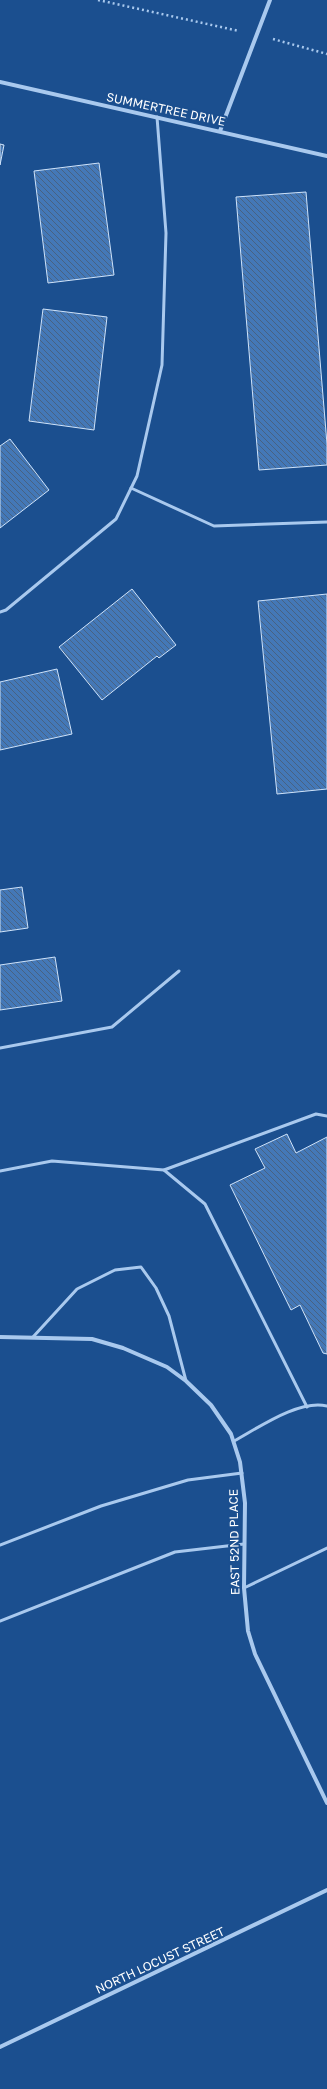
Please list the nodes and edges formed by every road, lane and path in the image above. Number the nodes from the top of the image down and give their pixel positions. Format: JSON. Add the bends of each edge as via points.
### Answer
{"nodes":[{"id":1,"x":98,"y":0,"type":"edge"},
{"id":2,"x":270,"y":0,"type":"edge"},
{"id":3,"x":257,"y":35,"type":"junction"},
{"id":4,"x":327,"y":54,"type":"edge"},
{"id":5,"x":0,"y":82,"type":"edge"},
{"id":6,"x":157,"y":117,"type":"junction"},
{"id":7,"x":220,"y":131,"type":"junction"},
{"id":8,"x":327,"y":156,"type":"edge"},
{"id":9,"x":131,"y":488,"type":"junction"},
{"id":10,"x":327,"y":522,"type":"edge"},
{"id":11,"x":0,"y":612,"type":"edge"},
{"id":12,"x":179,"y":971,"type":"dead end"},
{"id":13,"x":0,"y":1048,"type":"edge"},
{"id":14,"x":327,"y":1116,"type":"edge"},
{"id":15,"x":164,"y":1170,"type":"junction"},
{"id":16,"x":0,"y":1171,"type":"edge"},
{"id":17,"x":0,"y":1337,"type":"edge"},
{"id":18,"x":33,"y":1337,"type":"junction"},
{"id":19,"x":186,"y":1381,"type":"junction"},
{"id":20,"x":307,"y":1406,"type":"junction"},
{"id":21,"x":327,"y":1406,"type":"edge"},
{"id":22,"x":234,"y":1441,"type":"junction"},
{"id":23,"x":242,"y":1473,"type":"junction"},
{"id":24,"x":244,"y":1544,"type":"junction"},
{"id":25,"x":0,"y":1545,"type":"edge"},
{"id":26,"x":327,"y":1548,"type":"edge"},
{"id":27,"x":244,"y":1588,"type":"junction"},
{"id":28,"x":0,"y":1621,"type":"edge"},
{"id":29,"x":327,"y":1803,"type":"edge"},
{"id":30,"x":327,"y":1890,"type":"edge"},
{"id":31,"x":0,"y":2047,"type":"edge"}],
"edges":[{"from":1,"to":3,"type":"path"},
{"from":2,"to":3,"type":"street"},
{"from":3,"to":4,"type":"path"},
{"from":3,"to":7,"type":"street"},
{"from":5,"to":6,"type":"street","name":"SUMMERTREE DRIVE"},
{"from":6,"to":7,"type":"street","name":"SUMMERTREE DRIVE"},
{"from":6,"to":9,"type":"lane","via":[[166,234],[162,365],[137,476]]},
{"from":7,"to":8,"type":"street","name":"SUMMERTREE DRIVE"},
{"from":9,"to":10,"type":"lane","via":[[214,526]]},
{"from":9,"to":11,"type":"lane","via":[[116,519],[6,610]]},
{"from":12,"to":13,"type":"lane","via":[[112,1027]]},
{"from":14,"to":15,"type":"lane","via":[[316,1114]]},
{"from":15,"to":16,"type":"lane","via":[[52,1161]]},
{"from":15,"to":20,"type":"lane","via":[[205,1204]]},
{"from":17,"to":18,"type":"street","name":"EAST 52ND PLACE"},
{"from":18,"to":19,"type":"street","name":"EAST 52ND PLACE","via":[[92,1339],[123,1348],[167,1367]]},
{"from":18,"to":19,"type":"lane","via":[[77,1289],[115,1270],[141,1267],[156,1288],[169,1316]]},
{"from":19,"to":22,"type":"street","name":"EAST 52ND PLACE","via":[[211,1405]]},
{"from":20,"to":21,"type":"lane"},
{"from":20,"to":22,"type":"lane","via":[[280,1416]]},
{"from":22,"to":23,"type":"street","name":"EAST 52ND PLACE"},
{"from":23,"to":24,"type":"street","name":"EAST 52ND PLACE","via":[[245,1503]]},
{"from":23,"to":25,"type":"lane","via":[[188,1480],[101,1506]]},
{"from":24,"to":27,"type":"street","name":"EAST 52ND PLACE"},
{"from":24,"to":28,"type":"lane","via":[[175,1552]]},
{"from":26,"to":27,"type":"lane"},
{"from":27,"to":29,"type":"street","name":"EAST 52ND PLACE","via":[[248,1631],[255,1654]]},
{"from":30,"to":31,"type":"street","name":"NORTH LOCUST STREET"}]}
